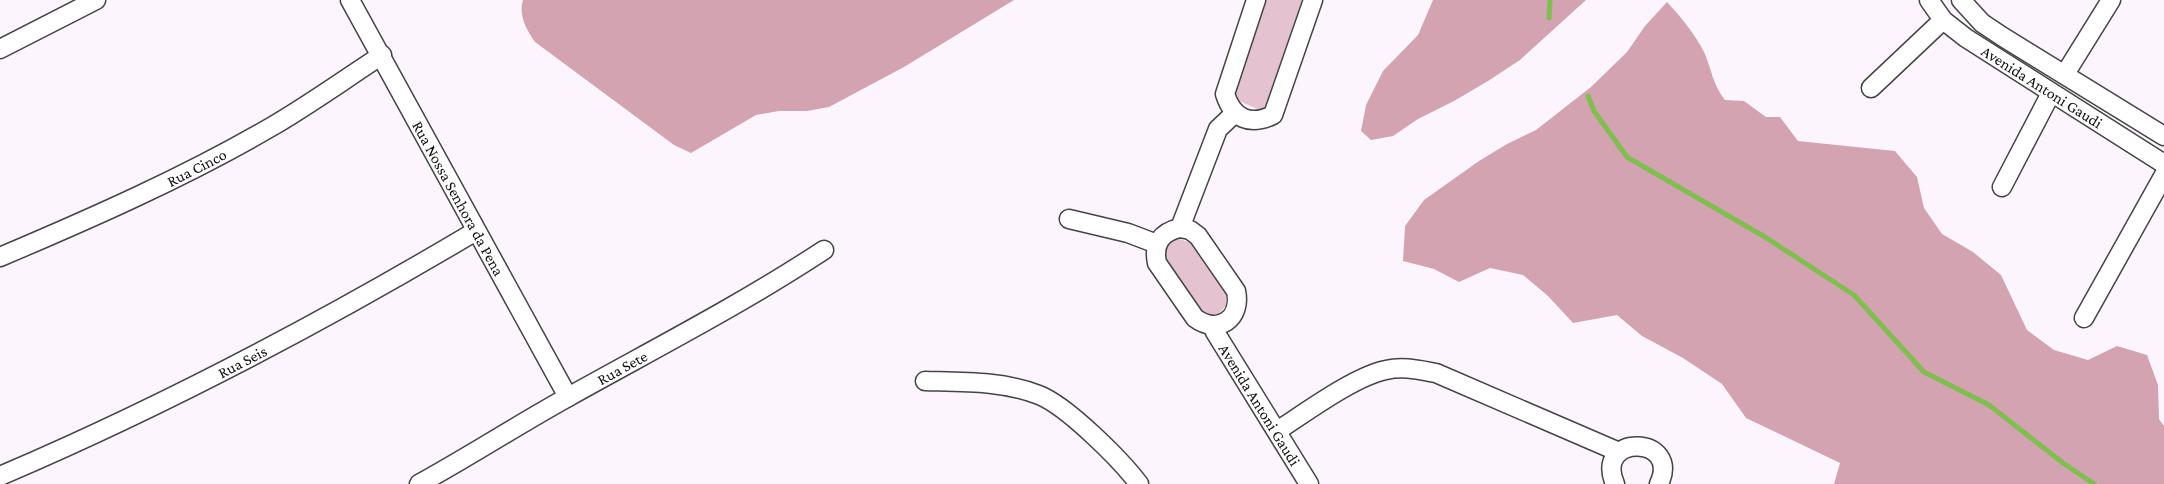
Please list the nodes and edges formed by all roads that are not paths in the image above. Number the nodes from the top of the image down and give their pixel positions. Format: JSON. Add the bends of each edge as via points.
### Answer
{"nodes":[{"id":1,"x":96,"y":0,"type":"edge"},
{"id":2,"x":350,"y":0,"type":"edge"},
{"id":3,"x":1256,"y":0,"type":"edge"},
{"id":4,"x":1313,"y":0,"type":"edge"},
{"id":5,"x":1929,"y":0,"type":"edge"},
{"id":6,"x":1961,"y":0,"type":"edge"},
{"id":7,"x":2111,"y":0,"type":"edge"},
{"id":8,"x":1943,"y":20,"type":"junction"},
{"id":9,"x":0,"y":49,"type":"edge"},
{"id":10,"x":382,"y":55,"type":"junction"},
{"id":11,"x":2065,"y":74,"type":"junction"},
{"id":12,"x":1871,"y":88,"type":"dead end"},
{"id":13,"x":2051,"y":93,"type":"junction"},
{"id":14,"x":1235,"y":113,"type":"junction"},
{"id":15,"x":2164,"y":136,"type":"edge"},
{"id":16,"x":2164,"y":164,"type":"edge"},
{"id":17,"x":2164,"y":175,"type":"edge"},
{"id":18,"x":2002,"y":187,"type":"dead end"},
{"id":19,"x":1069,"y":219,"type":"dead end"},
{"id":20,"x":1180,"y":228,"type":"junction"},
{"id":21,"x":476,"y":231,"type":"junction"},
{"id":22,"x":1156,"y":244,"type":"junction"},
{"id":23,"x":824,"y":250,"type":"dead end"},
{"id":24,"x":0,"y":257,"type":"edge"},
{"id":25,"x":2084,"y":318,"type":"dead end"},
{"id":26,"x":1212,"y":326,"type":"junction"},
{"id":27,"x":925,"y":381,"type":"dead end"},
{"id":28,"x":568,"y":397,"type":"junction"},
{"id":29,"x":1277,"y":430,"type":"junction"},
{"id":30,"x":1619,"y":452,"type":"junction"},
{"id":31,"x":0,"y":476,"type":"edge"},
{"id":32,"x":419,"y":484,"type":"edge"},
{"id":33,"x":1139,"y":484,"type":"edge"},
{"id":34,"x":1309,"y":484,"type":"edge"},
{"id":35,"x":1615,"y":484,"type":"edge"},
{"id":36,"x":1659,"y":484,"type":"edge"}],
"edges":[{"from":1,"to":9,"type":"street"},
{"from":2,"to":10,"type":"street","name":"Rua Nossa Senhora da Pena"},
{"from":3,"to":14,"type":"street","via":[[1226,94]]},
{"from":4,"to":14,"type":"street","via":[[1273,116],[1253,121]]},
{"from":5,"to":8,"type":"street","name":"Avenida Antoni Gaudi"},
{"from":6,"to":11,"type":"street","name":"Avenida Antoni Gaudi","via":[[1982,23]]},
{"from":7,"to":11,"type":"street"},
{"from":8,"to":12,"type":"street"},
{"from":8,"to":13,"type":"street","name":"Avenida Antoni Gaudi"},
{"from":10,"to":21,"type":"street","name":"Rua Nossa Senhora da Pena"},
{"from":10,"to":24,"type":"street","name":"Rua Cinco","via":[[251,138],[102,213]]},
{"from":11,"to":15,"type":"street","name":"Avenida Antoni Gaudi"},
{"from":13,"to":16,"type":"street","name":"Avenida Antoni Gaudi"},
{"from":13,"to":18,"type":"street"},
{"from":14,"to":20,"type":"street","via":[[1218,129]]},
{"from":17,"to":25,"type":"street"},
{"from":19,"to":22,"type":"street"},
{"from":20,"to":22,"type":"street","via":[[1170,230]]},
{"from":20,"to":26,"type":"street","via":[[1198,236],[1236,291],[1236,310],[1222,324]]},
{"from":21,"to":28,"type":"street","name":"Rua Nossa Senhora da Pena"},
{"from":21,"to":31,"type":"street","name":"Rua Seis","via":[[237,363]]},
{"from":22,"to":26,"type":"street","via":[[1157,263],[1195,318]]},
{"from":23,"to":28,"type":"street","name":"Rua Sete","via":[[768,287]]},
{"from":26,"to":29,"type":"street","name":"Avenida Antoni Gaudi"},
{"from":27,"to":33,"type":"street","via":[[1013,388],[1041,396],[1102,443]]},
{"from":28,"to":32,"type":"street","name":"Rua Sete"},
{"from":29,"to":30,"type":"street","via":[[1362,379],[1385,370],[1411,368],[1436,373]]},
{"from":29,"to":34,"type":"street","name":"Avenida Antoni Gaudi"},
{"from":30,"to":35,"type":"street","via":[[1612,468]]},
{"from":30,"to":36,"type":"street","via":[[1636,445],[1653,450],[1662,465]]}]}
